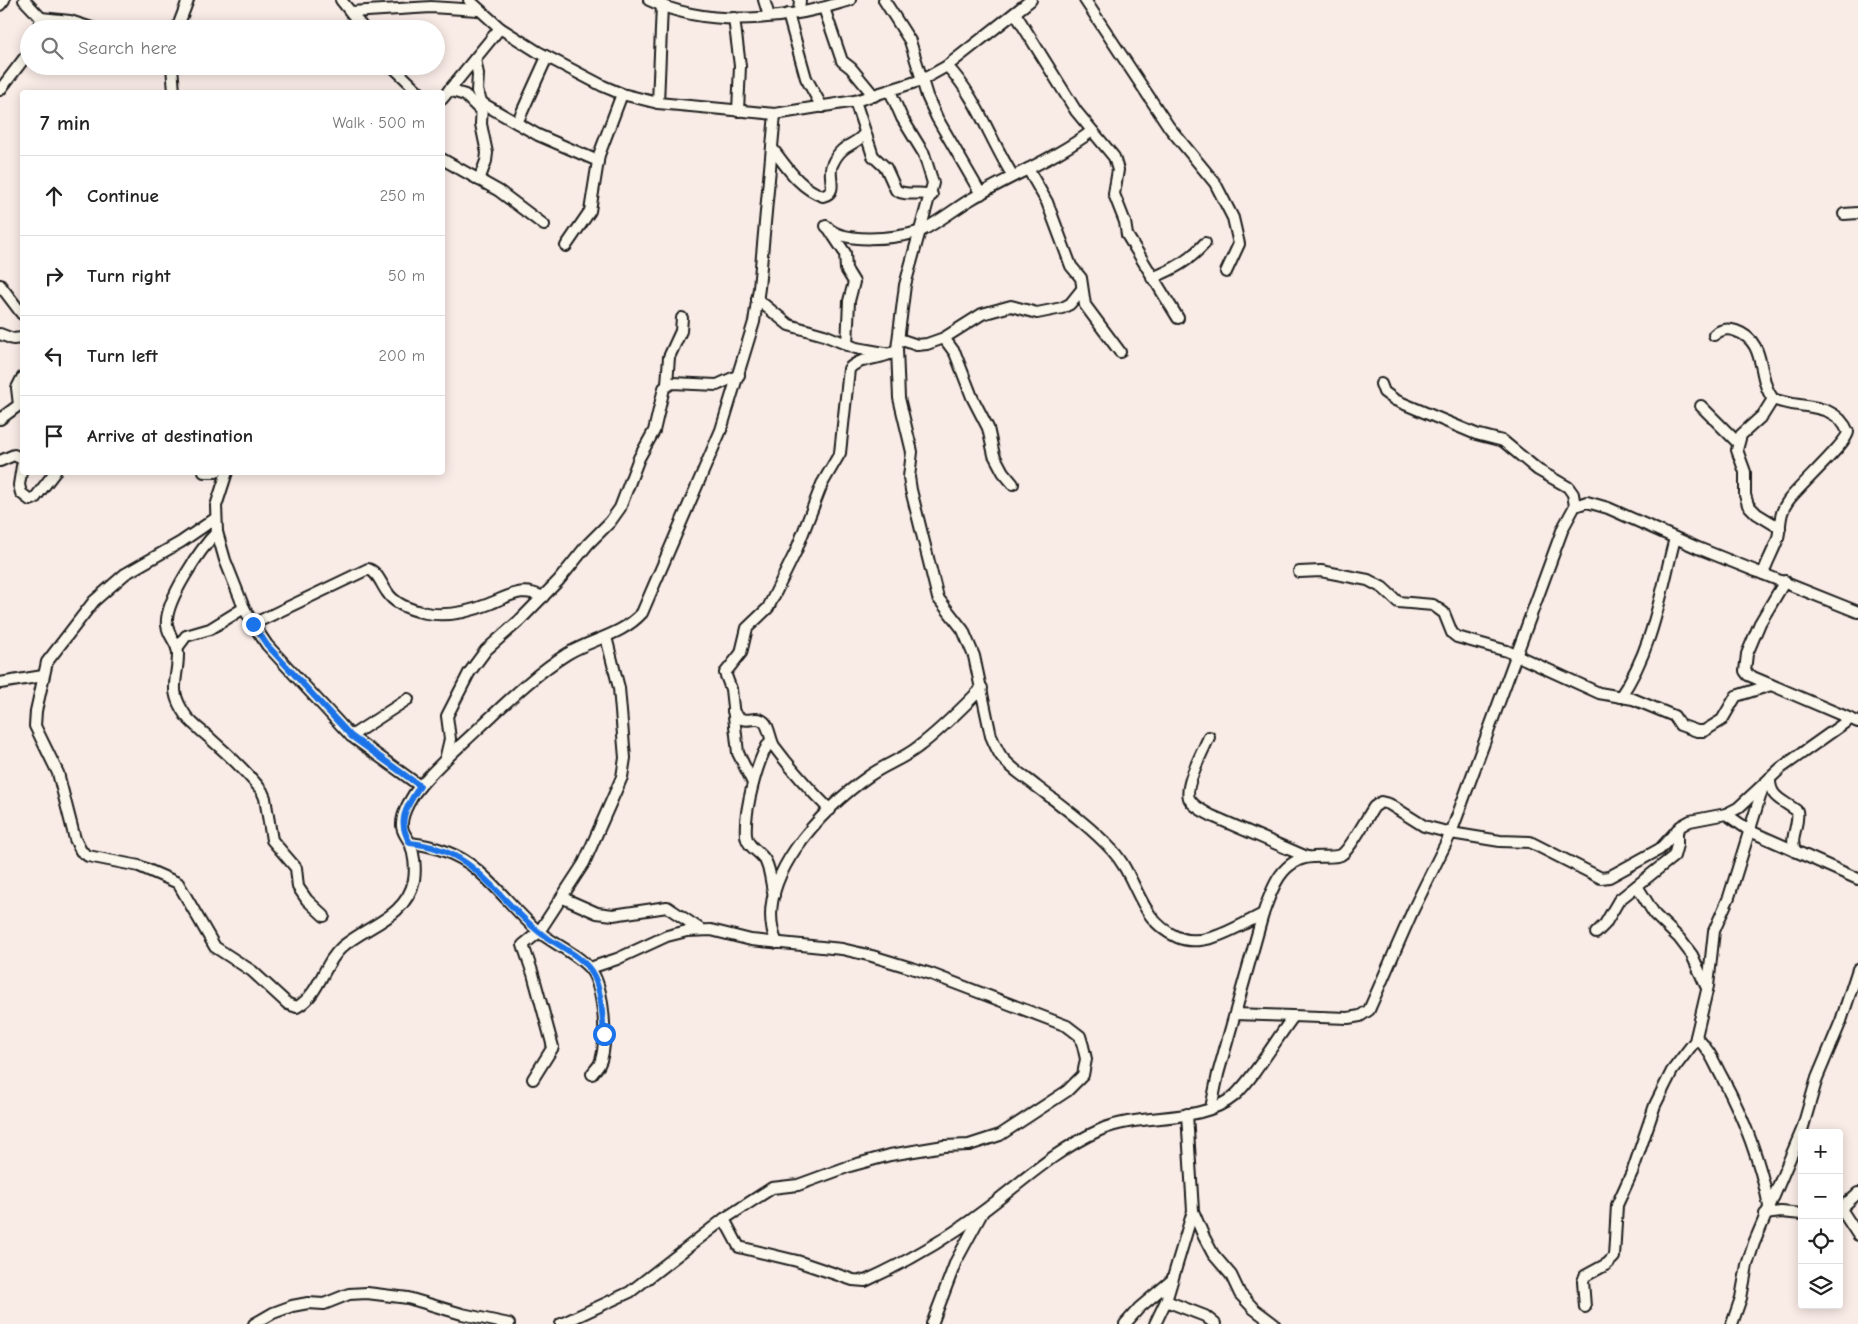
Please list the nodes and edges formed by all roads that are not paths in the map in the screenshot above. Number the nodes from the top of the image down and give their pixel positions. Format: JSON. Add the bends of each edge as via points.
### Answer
{"nodes":[{"id":1,"x":4,"y":0,"type":"edge"},
{"id":2,"x":24,"y":0,"type":"edge"},
{"id":3,"x":188,"y":0,"type":"edge"},
{"id":4,"x":341,"y":0,"type":"edge"},
{"id":5,"x":469,"y":0,"type":"edge"},
{"id":6,"x":649,"y":0,"type":"edge"},
{"id":7,"x":764,"y":0,"type":"edge"},
{"id":8,"x":800,"y":0,"type":"edge"},
{"id":9,"x":850,"y":0,"type":"edge"},
{"id":10,"x":884,"y":0,"type":"edge"},
{"id":11,"x":1031,"y":0,"type":"edge"},
{"id":12,"x":1085,"y":0,"type":"edge"},
{"id":13,"x":0,"y":4,"type":"edge"},
{"id":14,"x":662,"y":5,"type":"junction"},
{"id":15,"x":824,"y":8,"type":"junction"},
{"id":16,"x":478,"y":10,"type":"junction"},
{"id":17,"x":351,"y":12,"type":"junction"},
{"id":18,"x":799,"y":12,"type":"junction"},
{"id":19,"x":1016,"y":12,"type":"junction"},
{"id":20,"x":788,"y":14,"type":"junction"},
{"id":21,"x":768,"y":16,"type":"junction"},
{"id":22,"x":734,"y":18,"type":"junction"},
{"id":23,"x":37,"y":20,"type":"edge"},
{"id":24,"x":180,"y":20,"type":"edge"},
{"id":25,"x":357,"y":20,"type":"edge"},
{"id":26,"x":500,"y":28,"type":"junction"},
{"id":27,"x":548,"y":57,"type":"junction"},
{"id":28,"x":475,"y":59,"type":"junction"},
{"id":29,"x":20,"y":64,"type":"edge"},
{"id":30,"x":947,"y":66,"type":"junction"},
{"id":31,"x":173,"y":75,"type":"edge"},
{"id":32,"x":401,"y":75,"type":"edge"},
{"id":33,"x":922,"y":80,"type":"junction"},
{"id":34,"x":0,"y":90,"type":"edge"},
{"id":35,"x":174,"y":90,"type":"edge"},
{"id":36,"x":417,"y":90,"type":"edge"},
{"id":37,"x":890,"y":91,"type":"junction"},
{"id":38,"x":622,"y":94,"type":"junction"},
{"id":39,"x":446,"y":95,"type":"edge"},
{"id":40,"x":874,"y":96,"type":"junction"},
{"id":41,"x":855,"y":101,"type":"junction"},
{"id":42,"x":658,"y":103,"type":"junction"},
{"id":43,"x":482,"y":107,"type":"junction"},
{"id":44,"x":822,"y":107,"type":"junction"},
{"id":45,"x":738,"y":111,"type":"junction"},
{"id":46,"x":775,"y":114,"type":"junction"},
{"id":47,"x":518,"y":123,"type":"junction"},
{"id":48,"x":1092,"y":131,"type":"junction"},
{"id":49,"x":865,"y":133,"type":"junction"},
{"id":50,"x":772,"y":148,"type":"junction"},
{"id":51,"x":445,"y":161,"type":"edge"},
{"id":52,"x":598,"y":161,"type":"junction"},
{"id":53,"x":1028,"y":169,"type":"junction"},
{"id":54,"x":1013,"y":176,"type":"junction"},
{"id":55,"x":479,"y":180,"type":"junction"},
{"id":56,"x":981,"y":194,"type":"junction"},
{"id":57,"x":932,"y":195,"type":"junction"},
{"id":58,"x":1858,"y":213,"type":"edge"},
{"id":59,"x":1844,"y":214,"type":"dead end"},
{"id":60,"x":544,"y":225,"type":"dead end"},
{"id":61,"x":919,"y":232,"type":"junction"},
{"id":62,"x":1205,"y":243,"type":"dead end"},
{"id":63,"x":566,"y":246,"type":"dead end"},
{"id":64,"x":1226,"y":272,"type":"dead end"},
{"id":65,"x":1152,"y":278,"type":"junction"},
{"id":66,"x":0,"y":285,"type":"edge"},
{"id":67,"x":1082,"y":289,"type":"junction"},
{"id":68,"x":757,"y":299,"type":"junction"},
{"id":69,"x":20,"y":311,"type":"edge"},
{"id":70,"x":682,"y":318,"type":"dead end"},
{"id":71,"x":1178,"y":318,"type":"dead end"},
{"id":72,"x":0,"y":334,"type":"edge"},
{"id":73,"x":1714,"y":335,"type":"dead end"},
{"id":74,"x":20,"y":338,"type":"edge"},
{"id":75,"x":944,"y":338,"type":"junction"},
{"id":76,"x":846,"y":345,"type":"junction"},
{"id":77,"x":896,"y":348,"type":"junction"},
{"id":78,"x":1120,"y":352,"type":"dead end"},
{"id":79,"x":854,"y":364,"type":"junction"},
{"id":80,"x":739,"y":375,"type":"junction"},
{"id":81,"x":20,"y":381,"type":"edge"},
{"id":82,"x":667,"y":384,"type":"junction"},
{"id":83,"x":1381,"y":384,"type":"dead end"},
{"id":84,"x":1773,"y":400,"type":"junction"},
{"id":85,"x":1701,"y":406,"type":"dead end"},
{"id":86,"x":0,"y":419,"type":"edge"},
{"id":87,"x":1738,"y":443,"type":"junction"},
{"id":88,"x":20,"y":458,"type":"edge"},
{"id":89,"x":0,"y":461,"type":"edge"},
{"id":90,"x":21,"y":475,"type":"edge"},
{"id":91,"x":53,"y":475,"type":"edge"},
{"id":92,"x":226,"y":475,"type":"edge"},
{"id":93,"x":1013,"y":484,"type":"dead end"},
{"id":94,"x":1575,"y":506,"type":"junction"},
{"id":95,"x":216,"y":518,"type":"junction"},
{"id":96,"x":1780,"y":528,"type":"junction"},
{"id":97,"x":217,"y":532,"type":"junction"},
{"id":98,"x":1675,"y":538,"type":"junction"},
{"id":99,"x":1300,"y":572,"type":"dead end"},
{"id":100,"x":1763,"y":574,"type":"junction"},
{"id":101,"x":1785,"y":581,"type":"junction"},
{"id":102,"x":543,"y":597,"type":"junction"},
{"id":103,"x":244,"y":608,"type":"junction"},
{"id":104,"x":1858,"y":612,"type":"edge"},
{"id":105,"x":253,"y":624,"type":"junction"},
{"id":106,"x":606,"y":637,"type":"junction"},
{"id":107,"x":177,"y":648,"type":"junction"},
{"id":108,"x":1515,"y":655,"type":"junction"},
{"id":109,"x":43,"y":676,"type":"junction"},
{"id":110,"x":0,"y":683,"type":"edge"},
{"id":111,"x":1771,"y":685,"type":"junction"},
{"id":112,"x":982,"y":688,"type":"junction"},
{"id":113,"x":1620,"y":697,"type":"junction"},
{"id":114,"x":408,"y":699,"type":"dead end"},
{"id":115,"x":733,"y":711,"type":"junction"},
{"id":116,"x":1854,"y":721,"type":"edge"},
{"id":117,"x":351,"y":736,"type":"junction"},
{"id":118,"x":1209,"y":737,"type":"dead end"},
{"id":119,"x":771,"y":740,"type":"junction"},
{"id":120,"x":445,"y":760,"type":"junction"},
{"id":121,"x":1767,"y":780,"type":"junction"},
{"id":122,"x":753,"y":784,"type":"junction"},
{"id":123,"x":420,"y":786,"type":"junction"},
{"id":124,"x":830,"y":810,"type":"junction"},
{"id":125,"x":1726,"y":814,"type":"junction"},
{"id":126,"x":1677,"y":830,"type":"junction"},
{"id":127,"x":1750,"y":831,"type":"junction"},
{"id":128,"x":1451,"y":833,"type":"junction"},
{"id":129,"x":410,"y":843,"type":"junction"},
{"id":130,"x":1796,"y":852,"type":"junction"},
{"id":131,"x":1307,"y":858,"type":"junction"},
{"id":132,"x":1858,"y":879,"type":"edge"},
{"id":133,"x":1637,"y":886,"type":"junction"},
{"id":134,"x":774,"y":895,"type":"junction"},
{"id":135,"x":563,"y":898,"type":"junction"},
{"id":136,"x":1263,"y":914,"type":"junction"},
{"id":137,"x":324,"y":916,"type":"dead end"},
{"id":138,"x":700,"y":929,"type":"junction"},
{"id":139,"x":539,"y":932,"type":"junction"},
{"id":140,"x":1596,"y":933,"type":"dead end"},
{"id":141,"x":777,"y":943,"type":"junction"},
{"id":142,"x":590,"y":968,"type":"junction"},
{"id":143,"x":1858,"y":969,"type":"edge"},
{"id":144,"x":1707,"y":989,"type":"junction"},
{"id":145,"x":1235,"y":1014,"type":"junction"},
{"id":146,"x":1293,"y":1017,"type":"junction"},
{"id":147,"x":1696,"y":1037,"type":"junction"},
{"id":148,"x":592,"y":1074,"type":"dead end"},
{"id":149,"x":534,"y":1079,"type":"dead end"},
{"id":150,"x":1211,"y":1108,"type":"junction"},
{"id":151,"x":1187,"y":1114,"type":"junction"},
{"id":152,"x":1858,"y":1193,"type":"edge"},
{"id":153,"x":1843,"y":1206,"type":"edge"},
{"id":154,"x":1767,"y":1210,"type":"junction"},
{"id":155,"x":1193,"y":1211,"type":"junction"},
{"id":156,"x":982,"y":1212,"type":"junction"},
{"id":157,"x":1843,"y":1213,"type":"edge"},
{"id":158,"x":1798,"y":1214,"type":"edge"},
{"id":159,"x":724,"y":1219,"type":"junction"},
{"id":160,"x":1858,"y":1235,"type":"edge"},
{"id":161,"x":1173,"y":1279,"type":"junction"},
{"id":162,"x":1166,"y":1301,"type":"junction"},
{"id":163,"x":1585,"y":1307,"type":"dead end"},
{"id":164,"x":254,"y":1324,"type":"edge"},
{"id":165,"x":509,"y":1324,"type":"edge"},
{"id":166,"x":561,"y":1324,"type":"edge"},
{"id":167,"x":932,"y":1324,"type":"edge"},
{"id":168,"x":1125,"y":1324,"type":"edge"},
{"id":169,"x":1155,"y":1324,"type":"edge"},
{"id":170,"x":1215,"y":1324,"type":"edge"},
{"id":171,"x":1274,"y":1324,"type":"edge"},
{"id":172,"x":1732,"y":1324,"type":"edge"}],
"edges":[{"from":1,"to":13,"type":"street"},
{"from":2,"to":23,"type":"street"},
{"from":3,"to":24,"type":"street"},
{"from":4,"to":17,"type":"street"},
{"from":5,"to":16,"type":"street"},
{"from":6,"to":14,"type":"street"},
{"from":7,"to":21,"type":"street"},
{"from":8,"to":18,"type":"street"},
{"from":9,"to":15,"type":"street"},
{"from":10,"to":33,"type":"street","via":[[906,33]]},
{"from":11,"to":19,"type":"street"},
{"from":12,"to":64,"type":"street","via":[[1169,127],[1216,183],[1233,218],[1239,244]]},
{"from":14,"to":22,"type":"street"},
{"from":14,"to":42,"type":"street"},
{"from":15,"to":18,"type":"street"},
{"from":15,"to":40,"type":"street","via":[[842,61]]},
{"from":16,"to":17,"type":"street","via":[[431,8]]},
{"from":16,"to":26,"type":"street"},
{"from":17,"to":25,"type":"street"},
{"from":18,"to":20,"type":"street"},
{"from":19,"to":30,"type":"street"},
{"from":19,"to":48,"type":"street","via":[[1067,97]]},
{"from":20,"to":21,"type":"street"},
{"from":20,"to":44,"type":"street","via":[[806,78]]},
{"from":21,"to":22,"type":"street"},
{"from":22,"to":45,"type":"street","via":[[740,66]]},
{"from":26,"to":27,"type":"street"},
{"from":26,"to":28,"type":"street"},
{"from":27,"to":38,"type":"street"},
{"from":27,"to":47,"type":"street"},
{"from":28,"to":39,"type":"street"},
{"from":28,"to":43,"type":"street","via":[[477,91]]},
{"from":29,"to":34,"type":"street"},
{"from":30,"to":33,"type":"street"},
{"from":30,"to":54,"type":"street","via":[[965,88]]},
{"from":31,"to":35,"type":"street"},
{"from":32,"to":36,"type":"street"},
{"from":33,"to":37,"type":"street"},
{"from":33,"to":56,"type":"street","via":[[937,118]]},
{"from":37,"to":40,"type":"street"},
{"from":37,"to":57,"type":"street","via":[[927,161],[934,183]]},
{"from":38,"to":42,"type":"street"},
{"from":38,"to":52,"type":"street"},
{"from":39,"to":43,"type":"street","via":[[465,95]]},
{"from":40,"to":41,"type":"street"},
{"from":41,"to":44,"type":"street"},
{"from":41,"to":49,"type":"street"},
{"from":42,"to":45,"type":"street"},
{"from":43,"to":47,"type":"street"},
{"from":43,"to":55,"type":"street","via":[[481,124],[487,152]]},
{"from":44,"to":46,"type":"street"},
{"from":45,"to":46,"type":"street"},
{"from":46,"to":50,"type":"street"},
{"from":47,"to":52,"type":"street"},
{"from":48,"to":53,"type":"street"},
{"from":48,"to":65,"type":"street","via":[[1114,158],[1118,170],[1114,194],[1127,235]]},
{"from":49,"to":50,"type":"street","via":[[837,156],[830,170],[832,188],[823,196],[808,189]]},
{"from":49,"to":57,"type":"street","via":[[873,156],[886,168],[896,190],[905,194],[919,192]]},
{"from":50,"to":68,"type":"street"},
{"from":51,"to":55,"type":"street"},
{"from":52,"to":63,"type":"street","via":[[590,211]]},
{"from":53,"to":54,"type":"street"},
{"from":53,"to":67,"type":"street","via":[[1047,202],[1071,266],[1081,278]]},
{"from":54,"to":56,"type":"street"},
{"from":55,"to":60,"type":"street"},
{"from":56,"to":61,"type":"street"},
{"from":57,"to":61,"type":"street"},
{"from":58,"to":59,"type":"street"},
{"from":61,"to":76,"type":"street","via":[[865,238],[829,229],[842,246],[846,269],[854,282],[849,301]]},
{"from":61,"to":77,"type":"street","via":[[902,301]]},
{"from":62,"to":65,"type":"street","via":[[1179,267]]},
{"from":65,"to":71,"type":"street"},
{"from":66,"to":69,"type":"street"},
{"from":67,"to":75,"type":"street","via":[[1070,304],[1062,308],[1037,313],[1011,306],[982,314]]},
{"from":67,"to":78,"type":"street","via":[[1085,306]]},
{"from":68,"to":76,"type":"street","via":[[789,325]]},
{"from":68,"to":80,"type":"street"},
{"from":70,"to":82,"type":"street","via":[[681,331],[670,350]]},
{"from":72,"to":74,"type":"street"},
{"from":73,"to":84,"type":"street","via":[[1721,330],[1731,330],[1752,341],[1761,363],[1766,391]]},
{"from":75,"to":77,"type":"street"},
{"from":75,"to":93,"type":"street","via":[[956,353],[988,428],[994,455]]},
{"from":76,"to":77,"type":"street"},
{"from":76,"to":79,"type":"street"},
{"from":77,"to":79,"type":"street"},
{"from":77,"to":112,"type":"street","via":[[899,398],[912,452],[909,477],[921,536],[938,598],[967,638]]},
{"from":79,"to":115,"type":"street","via":[[848,374],[840,453],[822,484],[796,551],[771,601],[762,615],[747,628],[741,653],[725,673],[731,689]]},
{"from":80,"to":82,"type":"street","via":[[718,385]]},
{"from":80,"to":106,"type":"street","via":[[714,449],[648,600],[634,621]]},
{"from":81,"to":86,"type":"street","via":[[16,388],[19,405]]},
{"from":82,"to":102,"type":"street","via":[[662,392],[658,422],[639,458],[620,508]]},
{"from":83,"to":94,"type":"street","via":[[1384,392],[1395,400],[1476,434],[1503,441],[1538,470],[1568,487]]},
{"from":84,"to":87,"type":"street","via":[[1763,415],[1741,435]]},
{"from":84,"to":96,"type":"street","via":[[1826,410],[1842,423],[1848,434],[1844,443],[1787,501],[1780,514]]},
{"from":85,"to":87,"type":"street"},
{"from":87,"to":96,"type":"street","via":[[1748,504],[1756,514]]},
{"from":88,"to":89,"type":"street","via":[[14,455]]},
{"from":90,"to":91,"type":"street","via":[[20,493],[30,500]]},
{"from":92,"to":95,"type":"street","via":[[216,506]]},
{"from":94,"to":98,"type":"street","via":[[1595,503]]},
{"from":94,"to":108,"type":"street"},
{"from":95,"to":97,"type":"street"},
{"from":95,"to":109,"type":"street","via":[[105,589],[55,650]]},
{"from":96,"to":100,"type":"street"},
{"from":97,"to":103,"type":"street"},
{"from":97,"to":107,"type":"street","via":[[189,568],[169,613],[167,626]]},
{"from":98,"to":100,"type":"street"},
{"from":98,"to":113,"type":"street","via":[[1661,603],[1651,632]]},
{"from":99,"to":108,"type":"street","via":[[1321,571],[1368,580],[1398,602],[1439,608],[1452,633],[1458,637]]},
{"from":100,"to":101,"type":"street"},
{"from":101,"to":104,"type":"street"},
{"from":101,"to":111,"type":"street","via":[[1760,623],[1744,666],[1748,675]]},
{"from":102,"to":105,"type":"street","via":[[526,591],[515,592],[460,613],[424,613],[400,605],[387,593],[375,572],[368,569]]},
{"from":102,"to":120,"type":"street","via":[[486,650],[468,673],[447,716],[450,739]]},
{"from":103,"to":105,"type":"street"},
{"from":103,"to":107,"type":"street","via":[[210,628],[186,636]]},
{"from":105,"to":117,"type":"street","via":[[267,645]]},
{"from":106,"to":120,"type":"street","via":[[568,653],[545,669]]},
{"from":106,"to":135,"type":"street","via":[[620,688],[624,768],[588,855]]},
{"from":107,"to":137,"type":"street","via":[[173,683],[180,706],[195,726],[262,791],[272,840],[296,868],[298,887]]},
{"from":108,"to":113,"type":"street","via":[[1599,693]]},
{"from":108,"to":128,"type":"street"},
{"from":109,"to":110,"type":"street"},
{"from":109,"to":129,"type":"street","via":[[35,726],[58,773],[81,851],[88,856],[139,866],[178,884],[215,947],[252,971],[288,1004],[297,1006],[306,1002],[336,953],[396,911],[414,880]]},
{"from":111,"to":113,"type":"street","via":[[1736,696],[1722,720],[1704,731],[1684,728],[1674,716]]},
{"from":111,"to":116,"type":"street"},
{"from":112,"to":124,"type":"street","via":[[917,748],[869,776]]},
{"from":112,"to":136,"type":"street","via":[[992,736],[1002,757],[1114,852],[1147,912],[1162,929],[1178,938],[1204,939]]},
{"from":114,"to":117,"type":"street"},
{"from":115,"to":119,"type":"street","via":[[743,720],[763,720]]},
{"from":115,"to":122,"type":"street","via":[[738,753]]},
{"from":116,"to":121,"type":"street"},
{"from":117,"to":123,"type":"street"},
{"from":118,"to":131,"type":"street","via":[[1193,773],[1188,798],[1212,816]]},
{"from":119,"to":122,"type":"street"},
{"from":119,"to":124,"type":"street","via":[[806,786]]},
{"from":120,"to":123,"type":"street"},
{"from":121,"to":125,"type":"street","via":[[1743,804]]},
{"from":121,"to":127,"type":"street"},
{"from":121,"to":130,"type":"street","via":[[1774,796],[1797,810],[1798,822],[1792,842]]},
{"from":122,"to":134,"type":"street","via":[[746,836],[766,862]]},
{"from":123,"to":129,"type":"street","via":[[403,819],[402,826]]},
{"from":124,"to":134,"type":"street","via":[[796,845]]},
{"from":125,"to":126,"type":"street","via":[[1690,821]]},
{"from":125,"to":127,"type":"street"},
{"from":126,"to":128,"type":"street","via":[[1652,854],[1602,878],[1530,842]]},
{"from":126,"to":133,"type":"street","via":[[1674,856]]},
{"from":127,"to":130,"type":"street"},
{"from":127,"to":144,"type":"street","via":[[1729,897],[1714,931]]},
{"from":128,"to":131,"type":"street","via":[[1424,826],[1389,804],[1380,802],[1344,852],[1335,856]]},
{"from":128,"to":146,"type":"street","via":[[1369,1010],[1348,1018]]},
{"from":129,"to":139,"type":"street","via":[[442,851],[475,868]]},
{"from":130,"to":132,"type":"street"},
{"from":131,"to":136,"type":"street","via":[[1288,865],[1281,873]]},
{"from":133,"to":140,"type":"street","via":[[1619,900]]},
{"from":133,"to":144,"type":"street","via":[[1655,915],[1692,955]]},
{"from":134,"to":141,"type":"street","via":[[770,916]]},
{"from":135,"to":138,"type":"street","via":[[597,914],[613,915],[667,907]]},
{"from":135,"to":139,"type":"street"},
{"from":136,"to":145,"type":"street"},
{"from":138,"to":141,"type":"street"},
{"from":138,"to":142,"type":"street","via":[[667,936]]},
{"from":139,"to":142,"type":"street"},
{"from":139,"to":149,"type":"street","via":[[522,947],[533,974],[553,1047]]},
{"from":141,"to":159,"type":"street","via":[[842,949],[930,974],[1067,1026],[1080,1036],[1086,1059],[1083,1075],[1067,1091],[1000,1135],[969,1145],[890,1155],[798,1185],[772,1188]]},
{"from":142,"to":148,"type":"street","via":[[596,978],[604,1034],[599,1065]]},
{"from":143,"to":154,"type":"street","via":[[1817,1078],[1806,1120]]},
{"from":144,"to":147,"type":"street"},
{"from":145,"to":146,"type":"street"},
{"from":145,"to":150,"type":"street"},
{"from":146,"to":150,"type":"street","via":[[1234,1096]]},
{"from":147,"to":154,"type":"street","via":[[1715,1060],[1748,1131],[1762,1171]]},
{"from":147,"to":163,"type":"street","via":[[1672,1071],[1655,1105],[1618,1205],[1614,1257],[1585,1276]]},
{"from":150,"to":151,"type":"street"},
{"from":151,"to":155,"type":"street"},
{"from":151,"to":156,"type":"street","via":[[1116,1123],[1099,1130],[1062,1150]]},
{"from":152,"to":153,"type":"street"},
{"from":154,"to":158,"type":"street"},
{"from":154,"to":172,"type":"street","via":[[1748,1259],[1741,1298]]},
{"from":155,"to":161,"type":"street"},
{"from":155,"to":171,"type":"street","via":[[1213,1254],[1231,1275],[1240,1294]]},
{"from":156,"to":159,"type":"street","via":[[933,1247],[865,1281],[739,1247]]},
{"from":156,"to":167,"type":"street","via":[[956,1261]]},
{"from":157,"to":160,"type":"street"},
{"from":159,"to":166,"type":"street","via":[[630,1292]]},
{"from":161,"to":162,"type":"street"},
{"from":161,"to":168,"type":"street"},
{"from":162,"to":169,"type":"street"},
{"from":162,"to":170,"type":"street","via":[[1205,1316]]},
{"from":164,"to":165,"type":"street","via":[[292,1306],[324,1304],[348,1294],[367,1293],[408,1298]]}]}
